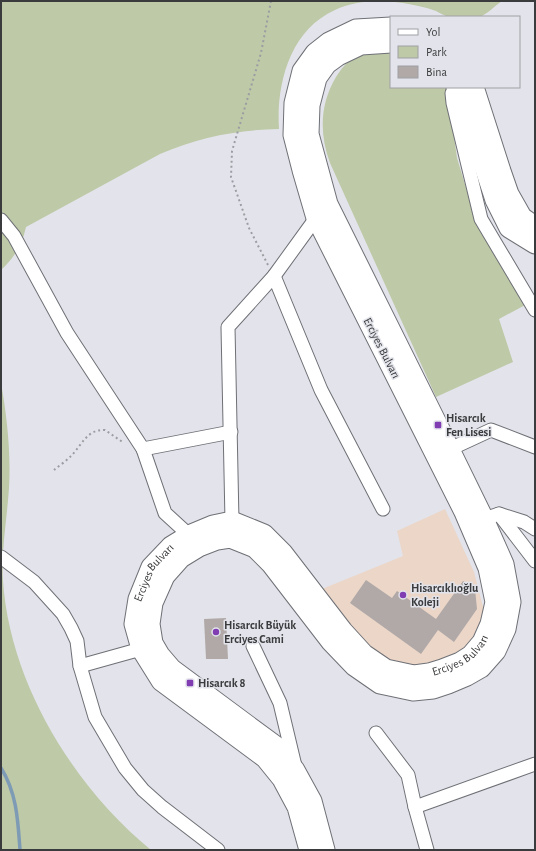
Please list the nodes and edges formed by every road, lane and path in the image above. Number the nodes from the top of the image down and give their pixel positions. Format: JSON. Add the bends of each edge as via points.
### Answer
{"nodes":[{"id":1,"x":272,"y":1,"type":"edge"},
{"id":2,"x":390,"y":27,"type":"edge"},
{"id":3,"x":390,"y":43,"type":"edge"},
{"id":4,"x":452,"y":88,"type":"edge"},
{"id":5,"x":456,"y":88,"type":"edge"},
{"id":6,"x":474,"y":88,"type":"edge"},
{"id":7,"x":316,"y":218,"type":"junction"},
{"id":8,"x":1,"y":220,"type":"edge"},
{"id":9,"x":535,"y":226,"type":"edge"},
{"id":10,"x":535,"y":244,"type":"edge"},
{"id":11,"x":274,"y":276,"type":"junction"},
{"id":12,"x":535,"y":310,"type":"edge"},
{"id":13,"x":231,"y":432,"type":"junction"},
{"id":14,"x":535,"y":447,"type":"edge"},
{"id":15,"x":143,"y":449,"type":"junction"},
{"id":16,"x":450,"y":449,"type":"junction"},
{"id":17,"x":54,"y":470,"type":"dead end"},
{"id":18,"x":383,"y":509,"type":"dead end"},
{"id":19,"x":492,"y":517,"type":"junction"},
{"id":20,"x":232,"y":522,"type":"junction"},
{"id":21,"x":535,"y":530,"type":"edge"},
{"id":22,"x":189,"y":535,"type":"junction"},
{"id":23,"x":1,"y":557,"type":"edge"},
{"id":24,"x":535,"y":561,"type":"edge"},
{"id":25,"x":253,"y":646,"type":"dead end"},
{"id":26,"x":141,"y":649,"type":"junction"},
{"id":27,"x":80,"y":666,"type":"junction"},
{"id":28,"x":376,"y":733,"type":"dead end"},
{"id":29,"x":535,"y":764,"type":"edge"},
{"id":30,"x":296,"y":770,"type":"junction"},
{"id":31,"x":415,"y":807,"type":"junction"},
{"id":32,"x":218,"y":850,"type":"edge"},
{"id":33,"x":309,"y":850,"type":"edge"},
{"id":34,"x":325,"y":850,"type":"edge"},
{"id":35,"x":427,"y":850,"type":"edge"}],
"edges":[{"from":1,"to":11,"type":"path","via":[[232,151],[231,177],[250,228]]},
{"from":2,"to":7,"type":"highway","name":"Erciyes Bulvarı","via":[[356,29],[329,42],[315,53],[302,71],[294,103],[293,136]]},
{"from":3,"to":16,"type":"highway","name":"Erciyes Bulvarı","via":[[361,45],[327,64],[317,78],[310,105],[309,134],[328,204]]},
{"from":4,"to":12,"type":"street","via":[[453,102],[481,219]]},
{"from":5,"to":10,"type":"highway","via":[[495,200],[509,228]]},
{"from":6,"to":9,"type":"highway","via":[[509,194],[522,217]]},
{"from":7,"to":11,"type":"street"},
{"from":7,"to":20,"type":"highway","name":"Erciyes Bulvarı","via":[[464,512],[488,568],[495,602],[490,624],[482,642],[471,655],[460,662],[430,673],[414,675],[386,669],[364,654],[343,632],[283,553],[264,534]]},
{"from":8,"to":15,"type":"street","via":[[14,236],[67,333]]},
{"from":11,"to":13,"type":"street","via":[[228,327]]},
{"from":11,"to":18,"type":"street","via":[[321,390]]},
{"from":13,"to":15,"type":"street"},
{"from":13,"to":20,"type":"street"},
{"from":14,"to":16,"type":"street","via":[[491,430]]},
{"from":15,"to":17,"type":"path","via":[[130,446],[109,432],[99,430],[88,435],[71,457]]},
{"from":15,"to":22,"type":"street","via":[[165,513]]},
{"from":16,"to":19,"type":"highway","name":"Erciyes Bulvarı"},
{"from":19,"to":21,"type":"street","via":[[524,522]]},
{"from":19,"to":24,"type":"street"},
{"from":19,"to":30,"type":"highway","name":"Erciyes Bulvarı","via":[[511,602],[506,629],[496,651],[481,668],[433,689],[413,691],[380,684],[354,666],[331,642],[271,564],[255,548],[230,538],[217,540],[200,546],[181,558],[165,576],[153,603],[150,624],[153,643],[160,655],[172,670],[276,746]]},
{"from":20,"to":22,"type":"highway","name":"Erciyes Bulvarı","via":[[213,524]]},
{"from":22,"to":26,"type":"highway","name":"Erciyes Bulvarı","via":[[171,546],[151,567],[138,599],[134,624]]},
{"from":23,"to":27,"type":"street","via":[[34,582],[63,614],[76,641]]},
{"from":25,"to":30,"type":"street","via":[[280,703]]},
{"from":26,"to":27,"type":"street"},
{"from":26,"to":33,"type":"highway","name":"Erciyes Bulvarı","via":[[161,682],[265,758],[282,779],[297,807]]},
{"from":27,"to":32,"type":"street","via":[[94,717],[125,768],[162,807]]},
{"from":28,"to":31,"type":"street","via":[[408,775]]},
{"from":29,"to":31,"type":"street"},
{"from":30,"to":34,"type":"highway","name":"Erciyes Bulvarı","via":[[312,801]]},
{"from":31,"to":35,"type":"street"}]}
